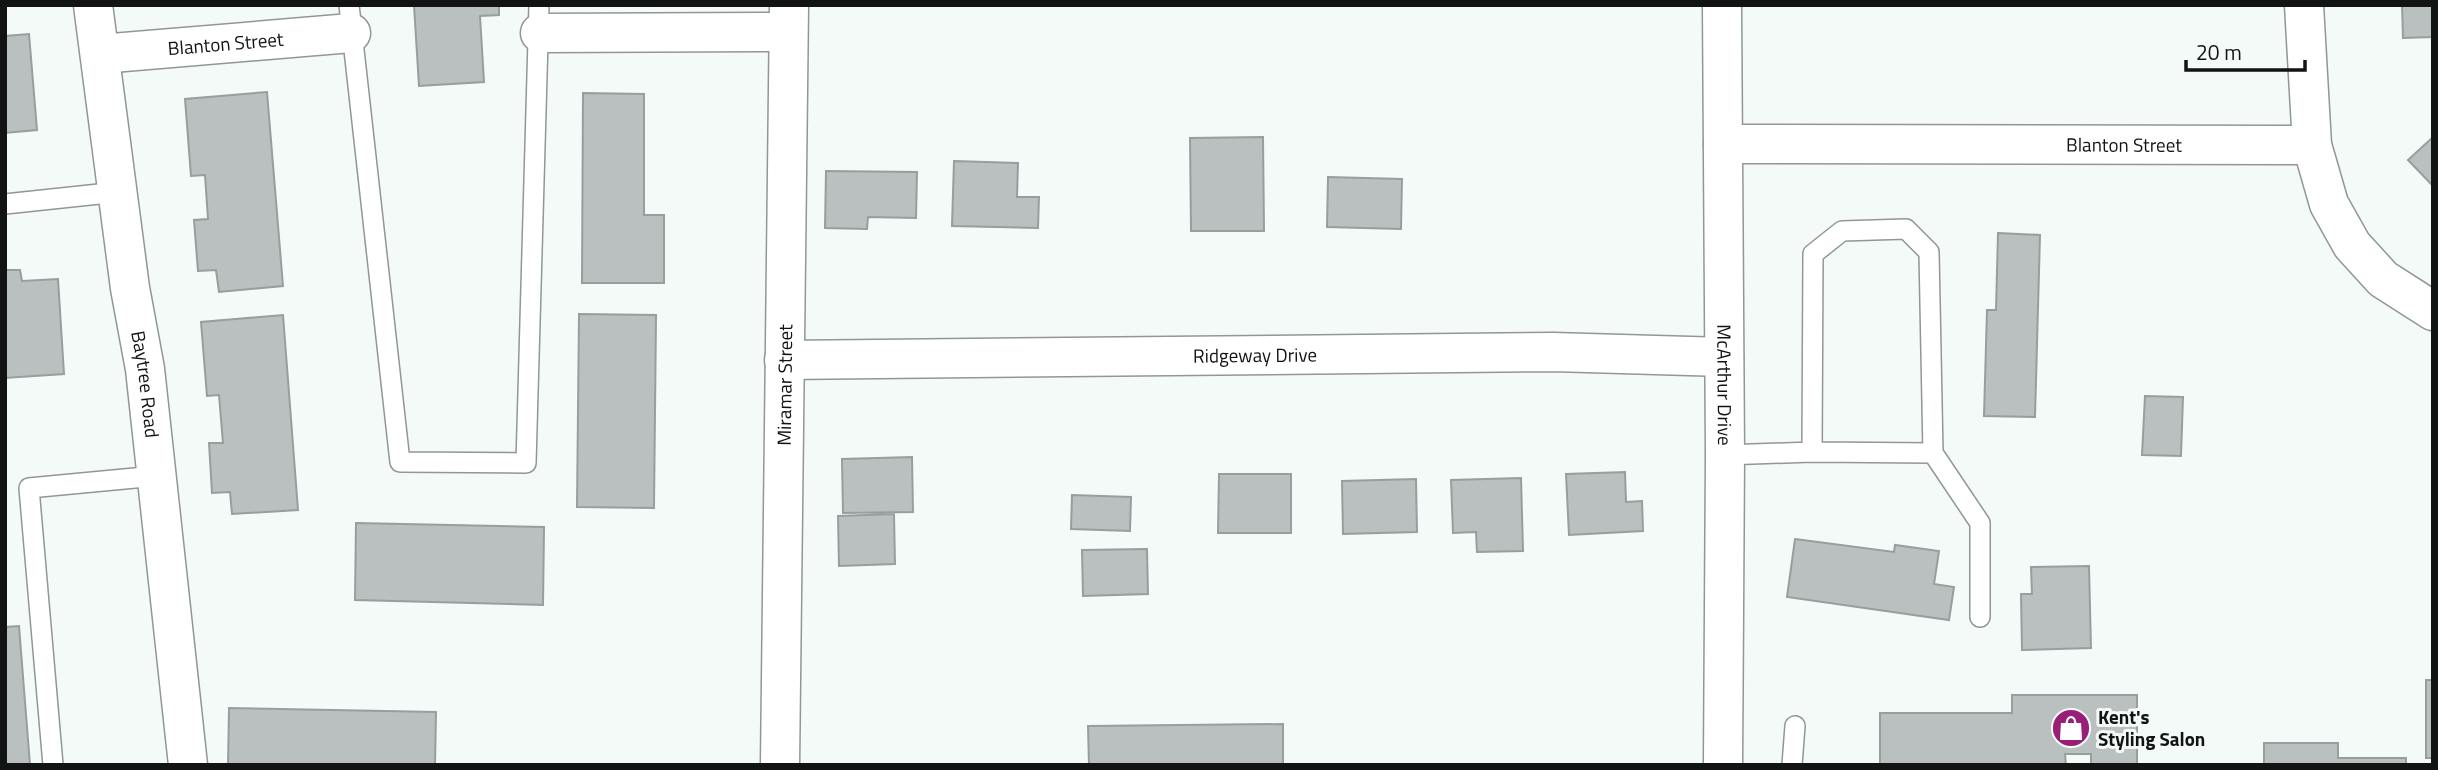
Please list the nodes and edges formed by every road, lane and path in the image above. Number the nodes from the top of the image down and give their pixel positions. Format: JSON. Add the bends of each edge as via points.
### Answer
{"nodes":[{"id":1,"x":93,"y":5,"type":"edge"},
{"id":2,"x":1722,"y":5,"type":"edge"},
{"id":3,"x":2304,"y":5,"type":"edge"},
{"id":4,"x":350,"y":19,"type":"edge"},
{"id":5,"x":540,"y":19,"type":"edge"},
{"id":6,"x":789,"y":19,"type":"edge"},
{"id":7,"x":100,"y":54,"type":"junction"},
{"id":8,"x":1723,"y":144,"type":"junction"},
{"id":9,"x":2312,"y":145,"type":"junction"},
{"id":10,"x":118,"y":192,"type":"junction"},
{"id":11,"x":5,"y":204,"type":"edge"},
{"id":12,"x":2433,"y":311,"type":"edge"},
{"id":13,"x":1724,"y":357,"type":"junction"},
{"id":14,"x":784,"y":360,"type":"junction"},
{"id":15,"x":1812,"y":452,"type":"junction"},
{"id":16,"x":1933,"y":453,"type":"junction"},
{"id":17,"x":1725,"y":455,"type":"junction"},
{"id":18,"x":156,"y":476,"type":"junction"},
{"id":19,"x":1980,"y":617,"type":"dead end"},
{"id":20,"x":1795,"y":726,"type":"dead end"},
{"id":21,"x":53,"y":765,"type":"edge"},
{"id":22,"x":188,"y":765,"type":"edge"},
{"id":23,"x":780,"y":765,"type":"edge"},
{"id":24,"x":1723,"y":765,"type":"edge"},
{"id":25,"x":1792,"y":765,"type":"edge"}],
"edges":[{"from":1,"to":7,"type":"street","name":"Baytree Road"},
{"from":2,"to":8,"type":"street","name":"McArthur Drive"},
{"from":3,"to":9,"type":"street"},
{"from":4,"to":5,"type":"lane","via":[[400,463],[526,463]]},
{"from":4,"to":7,"type":"street","name":"Blanton Street"},
{"from":5,"to":6,"type":"street"},
{"from":6,"to":14,"type":"street","name":"Miramar Street"},
{"from":7,"to":10,"type":"street","name":"Baytree Road"},
{"from":8,"to":9,"type":"street","name":"Blanton Street"},
{"from":8,"to":13,"type":"street","name":"McArthur Drive"},
{"from":9,"to":12,"type":"street","via":[[2329,204],[2353,245],[2382,279]]},
{"from":10,"to":11,"type":"lane"},
{"from":10,"to":18,"type":"street","name":"Baytree Road"},
{"from":13,"to":14,"type":"street","name":"Ridgeway Drive","via":[[1539,352]]},
{"from":13,"to":17,"type":"street","name":"McArthur Drive"},
{"from":14,"to":23,"type":"street","name":"Miramar Street"},
{"from":15,"to":16,"type":"lane"},
{"from":15,"to":16,"type":"lane","via":[[1813,254],[1842,231],[1906,229],[1929,253]]},
{"from":15,"to":17,"type":"lane"},
{"from":16,"to":19,"type":"lane","via":[[1980,523]]},
{"from":17,"to":24,"type":"street","name":"McArthur Drive"},
{"from":18,"to":21,"type":"lane","via":[[29,488]]},
{"from":18,"to":22,"type":"street","name":"Baytree Road"},
{"from":20,"to":25,"type":"lane"}]}
